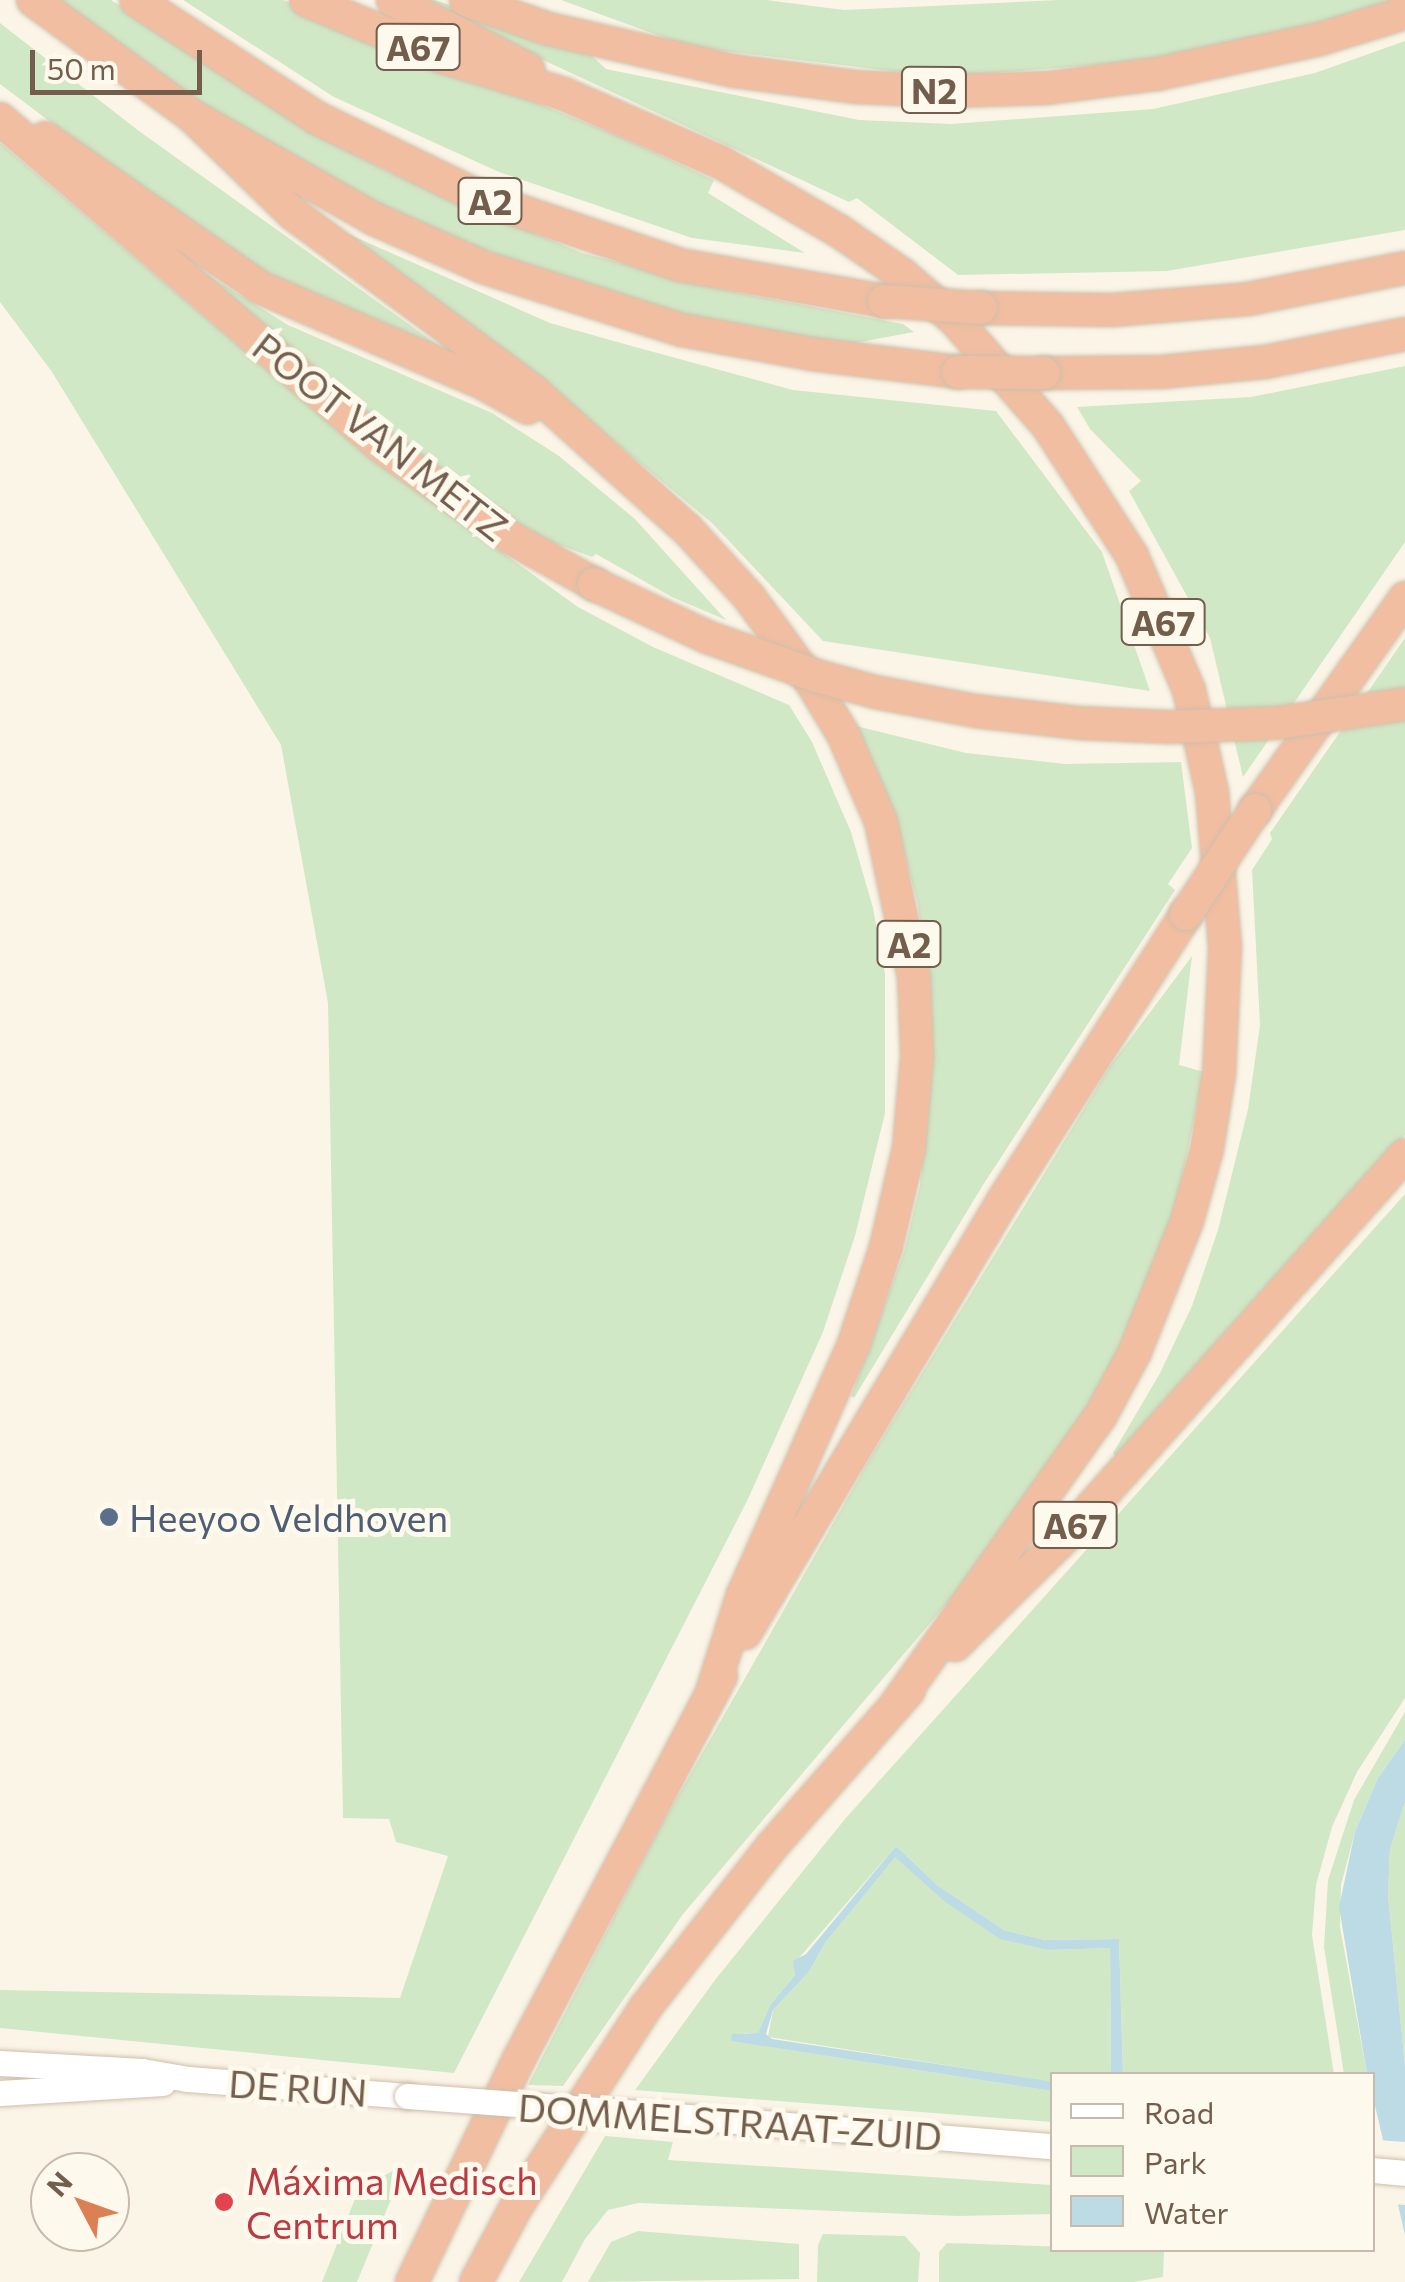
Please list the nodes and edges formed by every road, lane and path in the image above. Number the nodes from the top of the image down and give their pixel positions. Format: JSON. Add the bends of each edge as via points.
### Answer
{"nodes":[{"id":1,"x":33,"y":0,"type":"edge"},
{"id":2,"x":136,"y":0,"type":"edge"},
{"id":3,"x":306,"y":0,"type":"edge"},
{"id":4,"x":394,"y":0,"type":"edge"},
{"id":5,"x":466,"y":0,"type":"edge"},
{"id":6,"x":1405,"y":13,"type":"edge"},
{"id":7,"x":564,"y":94,"type":"junction"},
{"id":8,"x":0,"y":109,"type":"edge"},
{"id":9,"x":192,"y":116,"type":"junction"},
{"id":10,"x":0,"y":119,"type":"edge"},
{"id":11,"x":1405,"y":268,"type":"edge"},
{"id":12,"x":1405,"y":334,"type":"edge"},
{"id":13,"x":596,"y":449,"type":"junction"},
{"id":14,"x":1405,"y":598,"type":"edge"},
{"id":15,"x":1405,"y":704,"type":"edge"},
{"id":16,"x":1405,"y":1155,"type":"edge"},
{"id":17,"x":711,"y":1695,"type":"junction"},
{"id":18,"x":896,"y":1704,"type":"junction"},
{"id":19,"x":0,"y":2063,"type":"edge"},
{"id":20,"x":188,"y":2078,"type":"junction"},
{"id":21,"x":0,"y":2093,"type":"edge"},
{"id":22,"x":407,"y":2096,"type":"joint"},
{"id":23,"x":1050,"y":2146,"type":"edge"},
{"id":24,"x":412,"y":2282,"type":"edge"},
{"id":25,"x":476,"y":2282,"type":"edge"}],
"edges":[{"from":1,"to":9,"type":"highway","number":"A2"},
{"from":2,"to":11,"type":"highway","number":"A2","bridge":true,"via":[[317,118],[484,199],[680,265],[884,300],[1112,310],[1248,298]]},
{"from":3,"to":7,"type":"highway","number":"A67","via":[[443,57]]},
{"from":4,"to":7,"type":"highway","number":"A67","via":[[537,73]]},
{"from":5,"to":6,"type":"highway","number":"N2","via":[[566,33],[734,71],[856,87],[949,90],[1046,88],[1157,74],[1301,44]]},
{"from":7,"to":18,"type":"highway","number":"A67","via":[[781,196],[903,274],[954,319],[1048,426],[1132,556],[1189,690],[1212,792],[1224,906],[1224,1014],[1207,1148],[1187,1221],[1135,1352],[1101,1415]]},
{"from":8,"to":13,"type":"highway","via":[[259,287],[483,384]]},
{"from":9,"to":12,"type":"highway","number":"A2","bridge":true,"via":[[372,218],[560,294],[743,343],[958,372],[1161,372],[1265,362]]},
{"from":9,"to":13,"type":"highway","number":"A2","via":[[292,212],[534,391]]},
{"from":10,"to":15,"type":"highway","name":"POOT VAN METZ","bridge":true,"via":[[381,446],[511,538],[707,637],[874,692],[1080,724],[1277,723]]},
{"from":13,"to":17,"type":"highway","number":"A2","via":[[687,529],[750,597],[844,734],[889,850],[914,976],[912,1115],[886,1248],[838,1384],[743,1594]]},
{"from":14,"to":17,"type":"highway","bridge":true,"via":[[1186,914],[1004,1198]]},
{"from":16,"to":18,"type":"highway","number":"A67","via":[[1076,1524]]},
{"from":17,"to":24,"type":"highway"},
{"from":18,"to":25,"type":"highway","number":"A67","via":[[645,2008],[516,2207]]},
{"from":19,"to":20,"type":"main road","name":"DE RUN"},
{"from":20,"to":21,"type":"main road","name":"DE RUN","via":[[128,2088]]},
{"from":20,"to":22,"type":"main road","name":"DE RUN"},
{"from":22,"to":23,"type":"main road","name":"DOMMELSTRAAT-ZUID","bridge":true}]}
